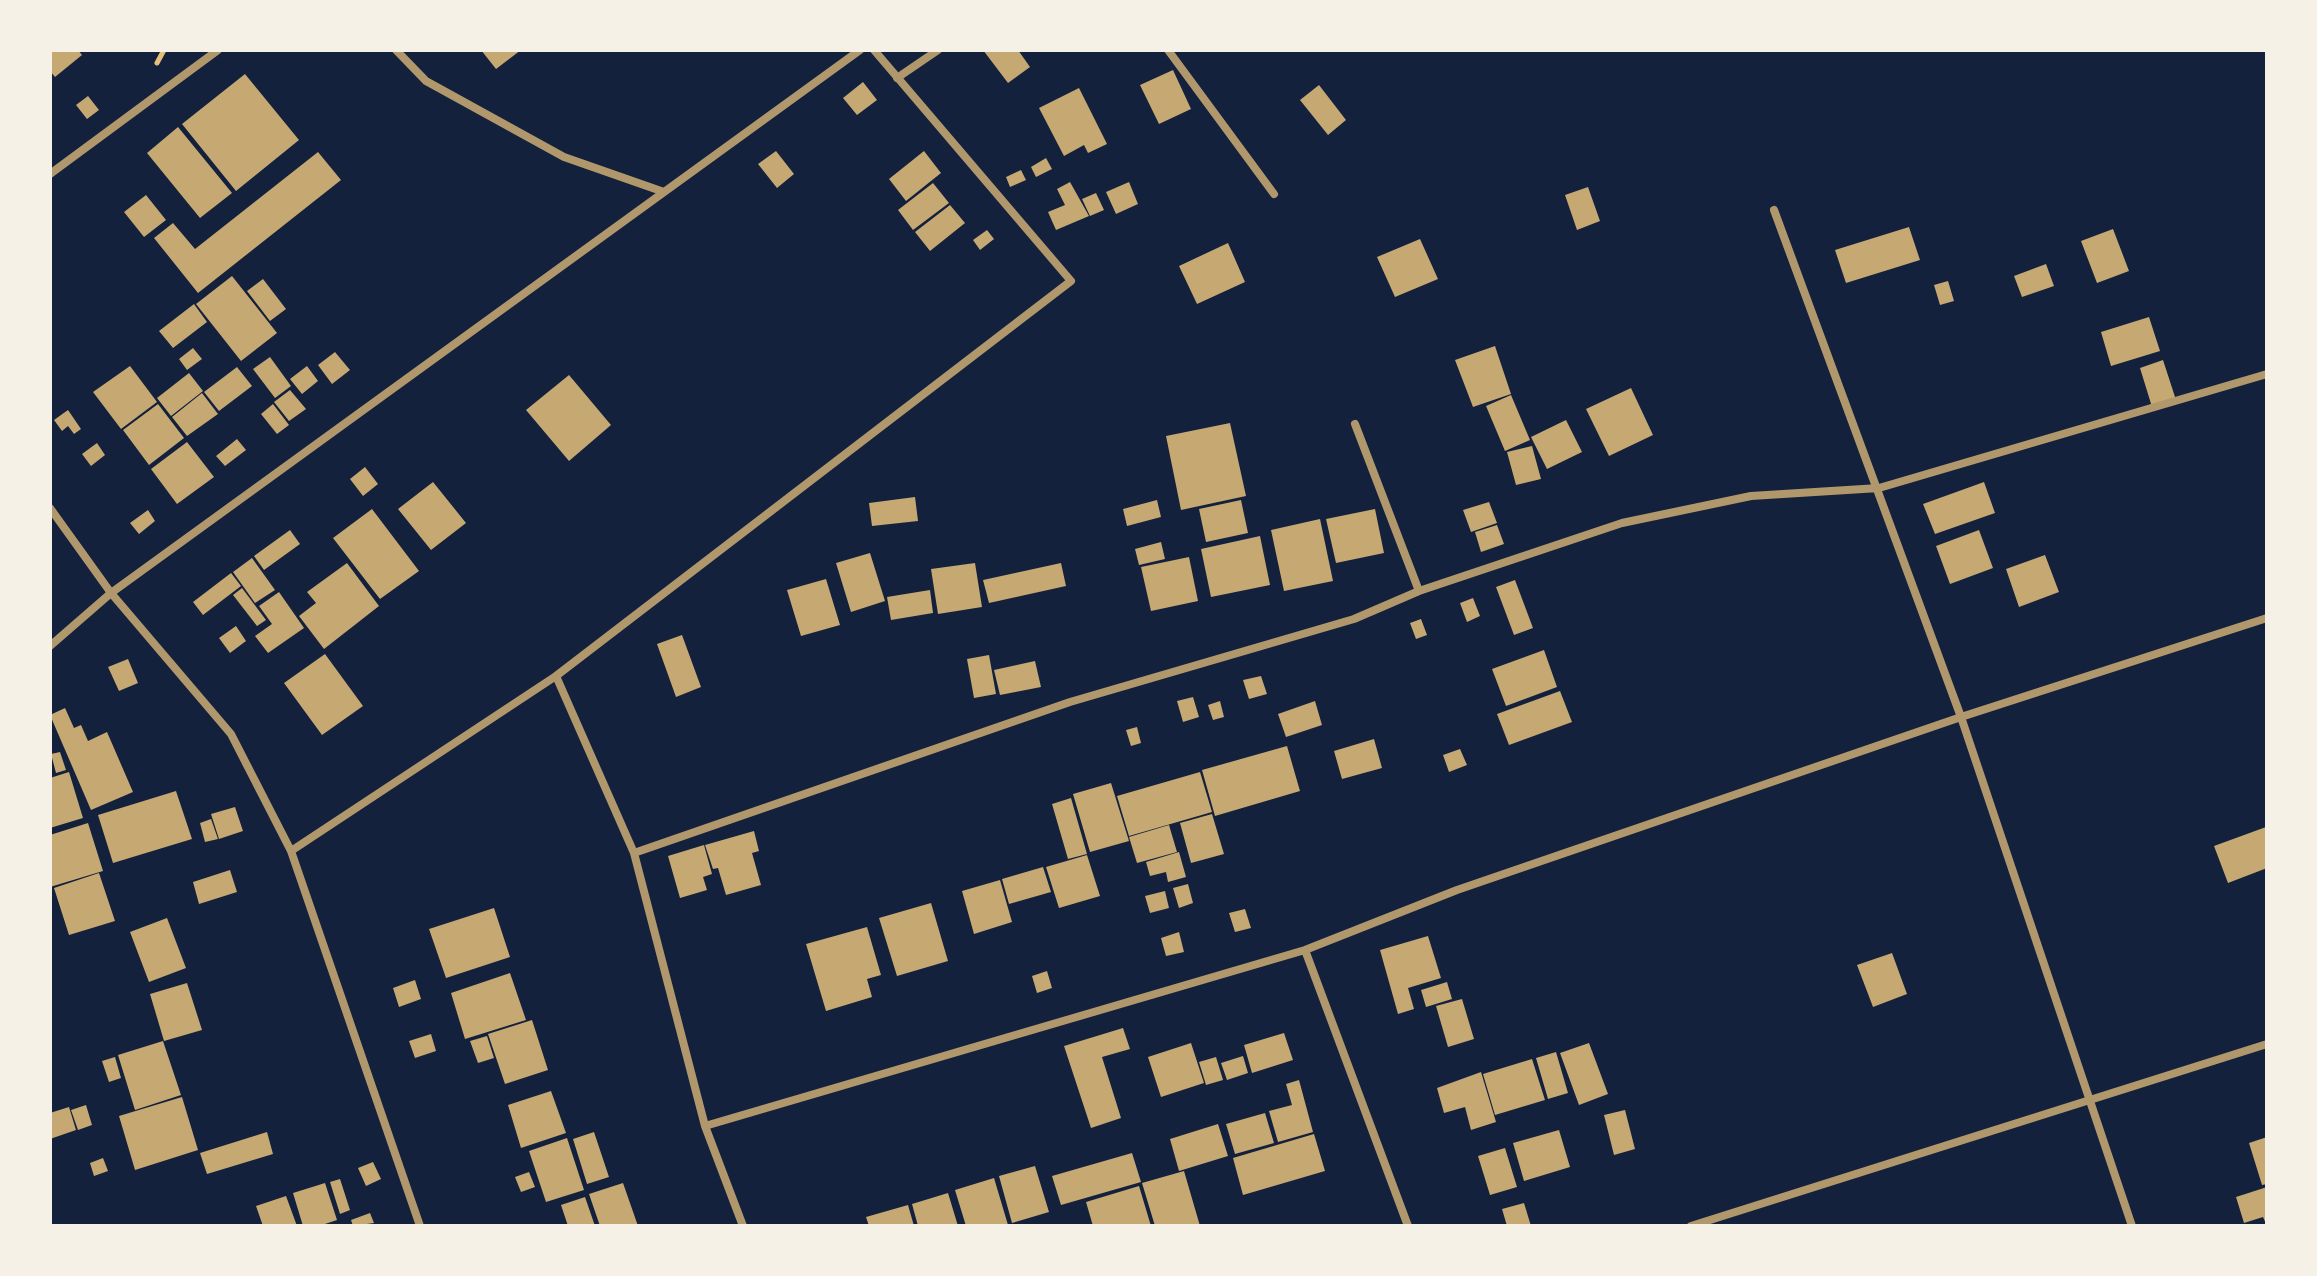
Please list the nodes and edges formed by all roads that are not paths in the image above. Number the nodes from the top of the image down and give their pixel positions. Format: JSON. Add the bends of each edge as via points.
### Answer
{"nodes":[{"id":1,"x":218,"y":50,"type":"edge"},
{"id":2,"x":396,"y":50,"type":"edge"},
{"id":3,"x":860,"y":50,"type":"edge"},
{"id":4,"x":874,"y":50,"type":"edge"},
{"id":5,"x":938,"y":50,"type":"edge"},
{"id":6,"x":1168,"y":50,"type":"edge"},
{"id":7,"x":897,"y":78,"type":"junction"},
{"id":8,"x":50,"y":174,"type":"edge"},
{"id":9,"x":664,"y":192,"type":"junction"},
{"id":10,"x":1274,"y":194,"type":"dead end"},
{"id":11,"x":1774,"y":210,"type":"dead end"},
{"id":12,"x":2267,"y":374,"type":"edge"},
{"id":13,"x":1355,"y":424,"type":"dead end"},
{"id":14,"x":1879,"y":488,"type":"junction"},
{"id":15,"x":50,"y":508,"type":"edge"},
{"id":16,"x":1419,"y":591,"type":"junction"},
{"id":17,"x":111,"y":593,"type":"junction"},
{"id":18,"x":2267,"y":618,"type":"edge"},
{"id":19,"x":50,"y":646,"type":"edge"},
{"id":20,"x":556,"y":676,"type":"junction"},
{"id":21,"x":1961,"y":717,"type":"junction"},
{"id":22,"x":291,"y":851,"type":"junction"},
{"id":23,"x":634,"y":853,"type":"junction"},
{"id":24,"x":1305,"y":950,"type":"junction"},
{"id":25,"x":2267,"y":1044,"type":"edge"},
{"id":26,"x":2090,"y":1100,"type":"junction"},
{"id":27,"x":705,"y":1126,"type":"junction"},
{"id":28,"x":420,"y":1226,"type":"edge"},
{"id":29,"x":743,"y":1226,"type":"edge"},
{"id":30,"x":1408,"y":1226,"type":"edge"},
{"id":31,"x":1691,"y":1226,"type":"edge"},
{"id":32,"x":2132,"y":1226,"type":"edge"}],
"edges":[{"from":1,"to":8,"type":"street"},
{"from":2,"to":9,"type":"street","via":[[426,81],[564,157]]},
{"from":3,"to":9,"type":"street"},
{"from":4,"to":7,"type":"street"},
{"from":5,"to":7,"type":"street"},
{"from":6,"to":10,"type":"street"},
{"from":7,"to":20,"type":"street","via":[[1071,281]]},
{"from":9,"to":17,"type":"street"},
{"from":11,"to":14,"type":"street"},
{"from":12,"to":14,"type":"street"},
{"from":13,"to":16,"type":"street"},
{"from":14,"to":16,"type":"street","via":[[1751,496],[1622,523]]},
{"from":14,"to":21,"type":"street"},
{"from":15,"to":17,"type":"street"},
{"from":16,"to":23,"type":"street","via":[[1354,619],[1070,702]]},
{"from":17,"to":19,"type":"street"},
{"from":17,"to":22,"type":"street","via":[[231,734]]},
{"from":18,"to":21,"type":"street"},
{"from":20,"to":22,"type":"street"},
{"from":20,"to":23,"type":"street"},
{"from":21,"to":24,"type":"street","via":[[1457,890]]},
{"from":21,"to":26,"type":"street"},
{"from":22,"to":28,"type":"street"},
{"from":23,"to":27,"type":"street"},
{"from":24,"to":27,"type":"street"},
{"from":24,"to":30,"type":"street"},
{"from":25,"to":26,"type":"street"},
{"from":26,"to":31,"type":"street"},
{"from":26,"to":32,"type":"street"},
{"from":27,"to":29,"type":"street"}]}
